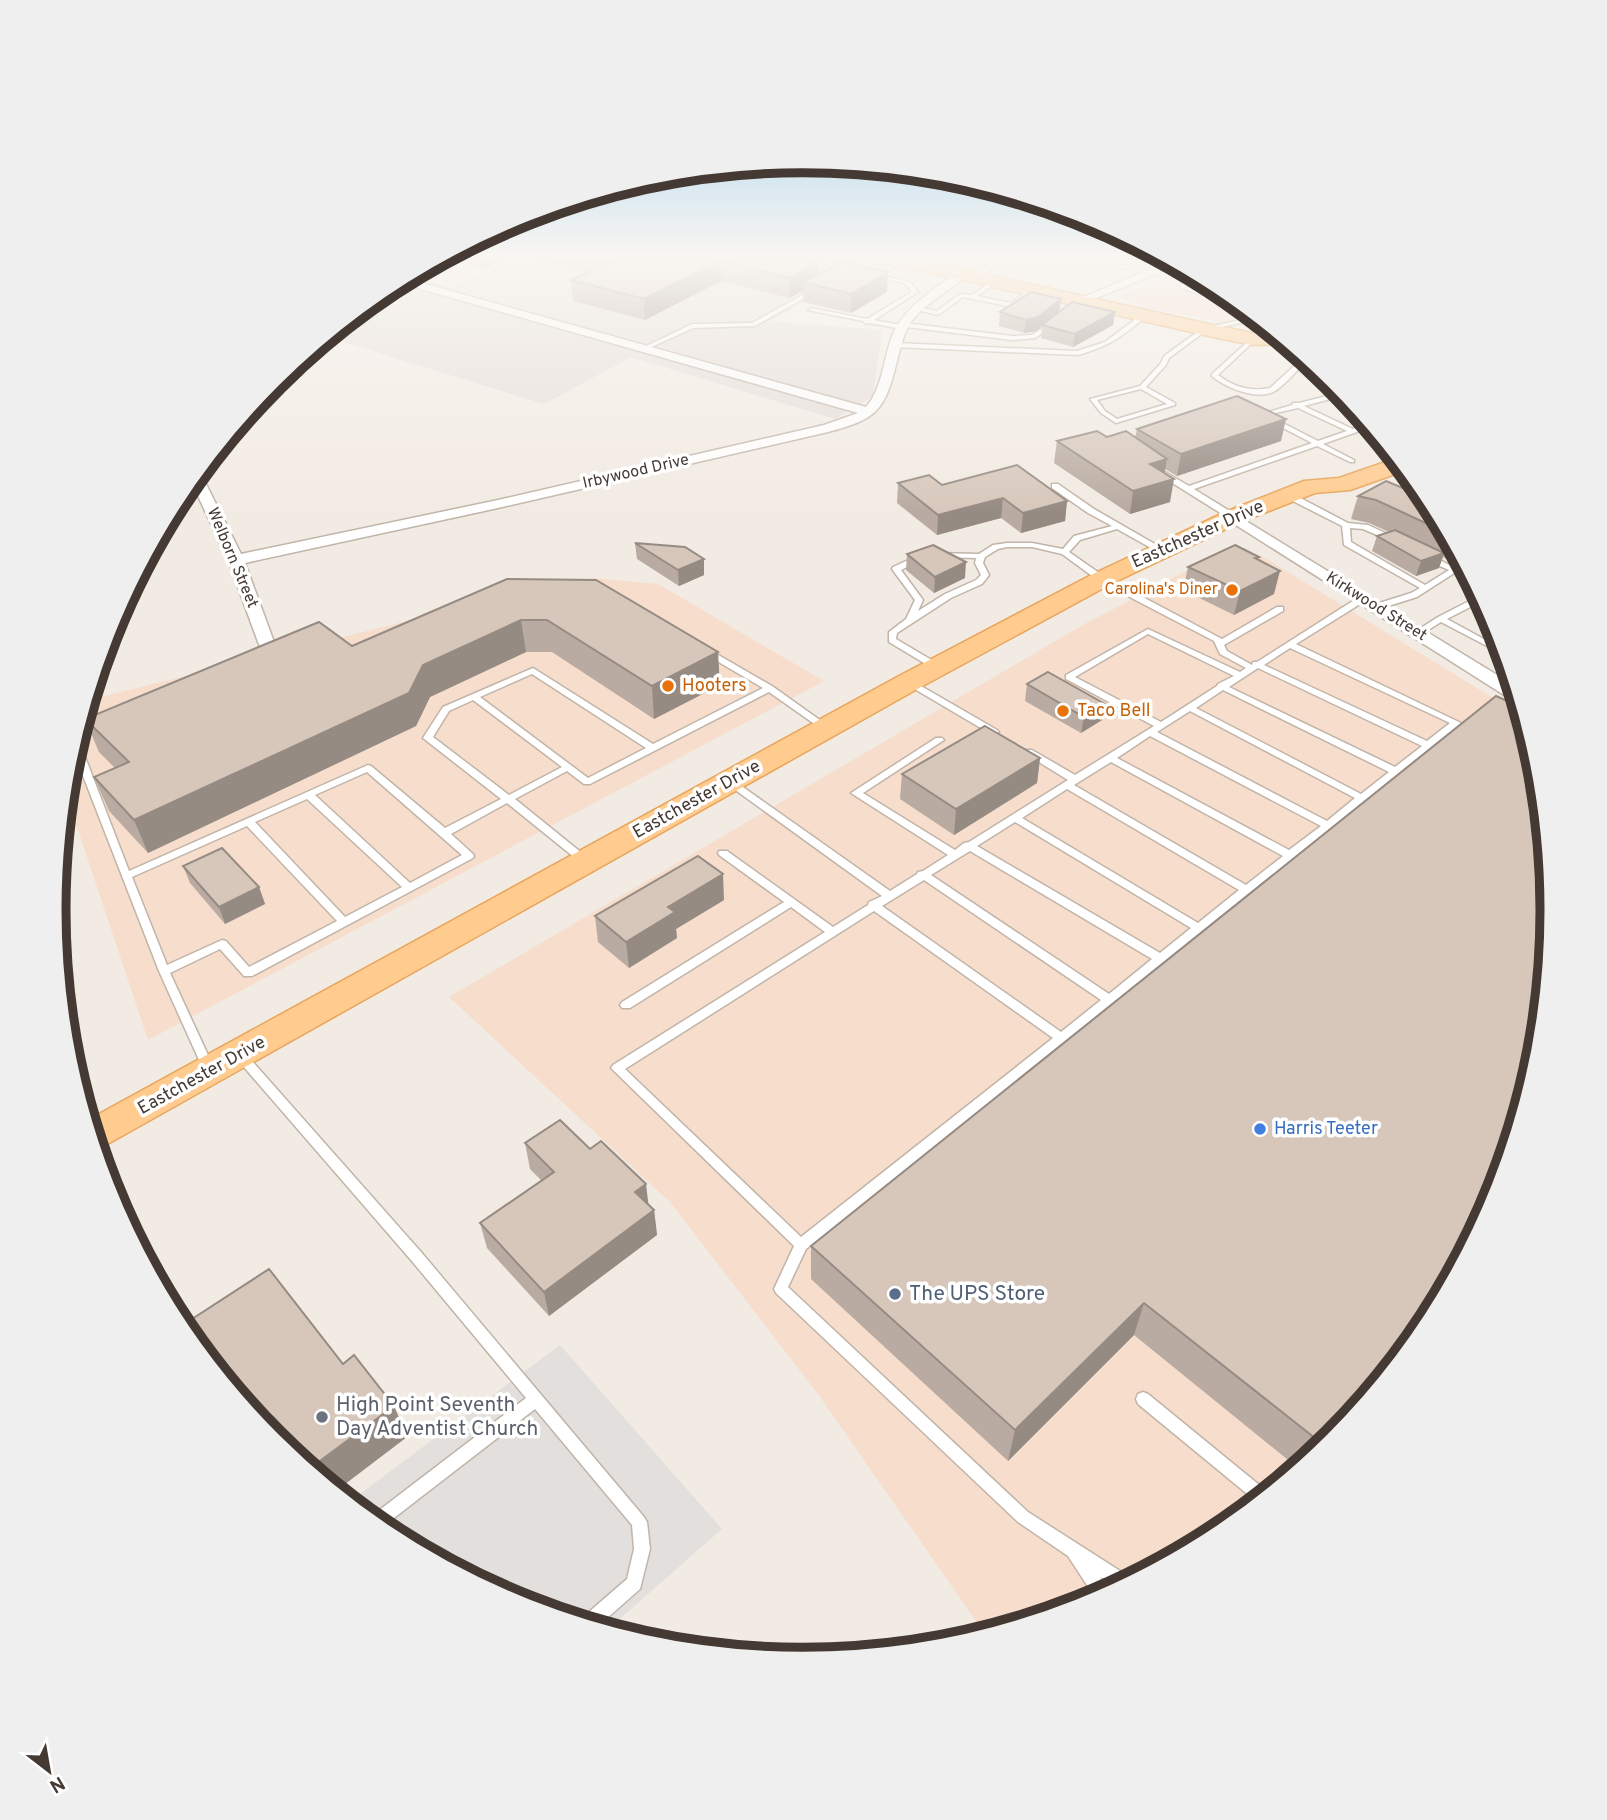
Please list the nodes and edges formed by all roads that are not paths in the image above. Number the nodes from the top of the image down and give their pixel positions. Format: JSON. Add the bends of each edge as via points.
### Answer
{"nodes":[{"id":1,"x":622,"y":343,"type":"edge"},
{"id":2,"x":656,"y":343,"type":"edge"},
{"id":3,"x":1108,"y":343,"type":"edge"},
{"id":4,"x":1186,"y":343,"type":"edge"},
{"id":5,"x":1249,"y":343,"type":"edge"},
{"id":6,"x":895,"y":345,"type":"joint"},
{"id":7,"x":643,"y":349,"type":"junction"},
{"id":8,"x":1298,"y":364,"type":"edge"},
{"id":9,"x":1142,"y":387,"type":"junction"},
{"id":10,"x":1331,"y":395,"type":"edge"},
{"id":11,"x":1295,"y":404,"type":"junction"},
{"id":12,"x":869,"y":412,"type":"junction"},
{"id":13,"x":1250,"y":412,"type":"edge"},
{"id":14,"x":1261,"y":415,"type":"junction"},
{"id":15,"x":1361,"y":428,"type":"edge"},
{"id":16,"x":1352,"y":431,"type":"junction"},
{"id":17,"x":1316,"y":443,"type":"junction"},
{"id":18,"x":1379,"y":450,"type":"edge"},
{"id":19,"x":1352,"y":461,"type":"junction"},
{"id":20,"x":1392,"y":467,"type":"edge"},
{"id":21,"x":1152,"y":468,"type":"edge"},
{"id":22,"x":1055,"y":486,"type":"dead end"},
{"id":23,"x":1312,"y":486,"type":"junction"},
{"id":24,"x":201,"y":487,"type":"edge"},
{"id":25,"x":1188,"y":489,"type":"junction"},
{"id":26,"x":1288,"y":495,"type":"junction"},
{"id":27,"x":1233,"y":517,"type":"junction"},
{"id":28,"x":1346,"y":525,"type":"junction"},
{"id":29,"x":1119,"y":526,"type":"junction"},
{"id":30,"x":1404,"y":545,"type":"edge"},
{"id":31,"x":1163,"y":551,"type":"junction"},
{"id":32,"x":1065,"y":552,"type":"junction"},
{"id":33,"x":1424,"y":555,"type":"edge"},
{"id":34,"x":981,"y":556,"type":"junction"},
{"id":35,"x":236,"y":560,"type":"junction"},
{"id":36,"x":1102,"y":579,"type":"junction"},
{"id":37,"x":1425,"y":588,"type":"junction"},
{"id":38,"x":1369,"y":603,"type":"junction"},
{"id":39,"x":1473,"y":603,"type":"edge"},
{"id":40,"x":1280,"y":609,"type":"dead end"},
{"id":41,"x":1441,"y":619,"type":"junction"},
{"id":42,"x":910,"y":620,"type":"junction"},
{"id":43,"x":1417,"y":633,"type":"junction"},
{"id":44,"x":266,"y":642,"type":"edge"},
{"id":45,"x":1220,"y":644,"type":"junction"},
{"id":46,"x":1290,"y":645,"type":"junction"},
{"id":47,"x":697,"y":646,"type":"edge"},
{"id":48,"x":1491,"y":646,"type":"edge"},
{"id":49,"x":1254,"y":666,"type":"junction"},
{"id":50,"x":937,"y":667,"type":"junction"},
{"id":51,"x":1239,"y":675,"type":"junction"},
{"id":52,"x":909,"y":682,"type":"junction"},
{"id":53,"x":1504,"y":683,"type":"edge"},
{"id":54,"x":1222,"y":686,"type":"junction"},
{"id":55,"x":769,"y":688,"type":"junction"},
{"id":56,"x":474,"y":697,"type":"junction"},
{"id":57,"x":1188,"y":707,"type":"junction"},
{"id":58,"x":826,"y":728,"type":"junction"},
{"id":59,"x":1154,"y":728,"type":"junction"},
{"id":60,"x":1003,"y":737,"type":"edge"},
{"id":61,"x":939,"y":740,"type":"dead end"},
{"id":62,"x":1015,"y":744,"type":"edge"},
{"id":63,"x":1428,"y":745,"type":"junction"},
{"id":64,"x":653,"y":748,"type":"junction"},
{"id":65,"x":1109,"y":757,"type":"junction"},
{"id":66,"x":82,"y":761,"type":"edge"},
{"id":67,"x":568,"y":767,"type":"junction"},
{"id":68,"x":1395,"y":771,"type":"junction"},
{"id":69,"x":1070,"y":781,"type":"junction"},
{"id":70,"x":730,"y":782,"type":"junction"},
{"id":71,"x":309,"y":794,"type":"junction"},
{"id":72,"x":1362,"y":798,"type":"junction"},
{"id":73,"x":508,"y":799,"type":"junction"},
{"id":74,"x":1014,"y":817,"type":"junction"},
{"id":75,"x":248,"y":821,"type":"junction"},
{"id":76,"x":1327,"y":825,"type":"junction"},
{"id":77,"x":444,"y":833,"type":"junction"},
{"id":78,"x":968,"y":845,"type":"junction"},
{"id":79,"x":723,"y":853,"type":"dead end"},
{"id":80,"x":954,"y":854,"type":"junction"},
{"id":81,"x":1290,"y":855,"type":"junction"},
{"id":82,"x":586,"y":862,"type":"junction"},
{"id":83,"x":922,"y":874,"type":"junction"},
{"id":84,"x":126,"y":876,"type":"junction"},
{"id":85,"x":409,"y":888,"type":"junction"},
{"id":86,"x":1247,"y":890,"type":"junction"},
{"id":87,"x":888,"y":895,"type":"junction"},
{"id":88,"x":792,"y":902,"type":"junction"},
{"id":89,"x":873,"y":905,"type":"junction"},
{"id":90,"x":344,"y":922,"type":"junction"},
{"id":91,"x":1199,"y":928,"type":"junction"},
{"id":92,"x":832,"y":931,"type":"junction"},
{"id":93,"x":1161,"y":959,"type":"junction"},
{"id":94,"x":164,"y":971,"type":"junction"},
{"id":95,"x":1110,"y":1000,"type":"junction"},
{"id":96,"x":626,"y":1005,"type":"dead end"},
{"id":97,"x":1061,"y":1038,"type":"junction"},
{"id":98,"x":240,"y":1055,"type":"junction"},
{"id":99,"x":210,"y":1072,"type":"junction"},
{"id":100,"x":101,"y":1131,"type":"edge"},
{"id":101,"x":802,"y":1245,"type":"junction"},
{"id":102,"x":1143,"y":1399,"type":"dead end"},
{"id":103,"x":535,"y":1400,"type":"junction"},
{"id":104,"x":1256,"y":1491,"type":"edge"},
{"id":105,"x":384,"y":1516,"type":"edge"},
{"id":106,"x":1070,"y":1548,"type":"junction"},
{"id":107,"x":1115,"y":1577,"type":"edge"},
{"id":108,"x":1097,"y":1586,"type":"edge"},
{"id":109,"x":596,"y":1617,"type":"edge"}],
"edges":[{"from":1,"to":7,"type":"street"},
{"from":2,"to":7,"type":"lane"},
{"from":3,"to":6,"type":"lane","via":[[1077,353]]},
{"from":4,"to":9,"type":"lane","via":[[1166,357]]},
{"from":5,"to":8,"type":"lane","via":[[1214,375],[1219,380],[1238,389],[1266,392]]},
{"from":6,"to":12,"type":"street"},
{"from":7,"to":12,"type":"street"},
{"from":9,"to":9,"type":"lane","via":[[1172,404],[1116,421],[1093,399]]},
{"from":10,"to":11,"type":"lane"},
{"from":11,"to":14,"type":"lane"},
{"from":11,"to":16,"type":"lane"},
{"from":12,"to":35,"type":"street","name":"Irbywood Drive","via":[[828,428]]},
{"from":13,"to":14,"type":"lane"},
{"from":14,"to":17,"type":"lane"},
{"from":15,"to":16,"type":"lane"},
{"from":16,"to":17,"type":"lane"},
{"from":17,"to":19,"type":"lane"},
{"from":17,"to":25,"type":"lane"},
{"from":18,"to":19,"type":"main road","name":"Eastchester Drive"},
{"from":19,"to":23,"type":"main road","name":"Eastchester Drive","via":[[1314,475]]},
{"from":20,"to":23,"type":"main road","name":"Eastchester Drive","via":[[1342,485]]},
{"from":21,"to":25,"type":"lane"},
{"from":22,"to":29,"type":"lane"},
{"from":23,"to":26,"type":"main road","name":"Eastchester Drive"},
{"from":24,"to":35,"type":"street","name":"Welborn Street"},
{"from":25,"to":27,"type":"lane"},
{"from":26,"to":27,"type":"main road","name":"Eastchester Drive"},
{"from":26,"to":28,"type":"lane"},
{"from":27,"to":31,"type":"main road","name":"Eastchester Drive"},
{"from":27,"to":38,"type":"street","name":"Kirkwood Street"},
{"from":28,"to":30,"type":"lane","via":[[1365,527]]},
{"from":28,"to":37,"type":"lane","via":[[1347,543]]},
{"from":29,"to":31,"type":"lane"},
{"from":29,"to":32,"type":"lane","via":[[1077,538]]},
{"from":31,"to":36,"type":"main road","name":"Eastchester Drive"},
{"from":32,"to":34,"type":"lane","via":[[1007,545]]},
{"from":32,"to":36,"type":"lane"},
{"from":33,"to":37,"type":"lane","via":[[1455,570]]},
{"from":34,"to":42,"type":"lane","via":[[985,575],[979,582]]},
{"from":34,"to":42,"type":"lane","via":[[928,556],[897,569],[919,600]]},
{"from":35,"to":44,"type":"street","name":"Welborn Street"},
{"from":36,"to":45,"type":"lane"},
{"from":36,"to":50,"type":"main road","name":"Eastchester Drive"},
{"from":37,"to":38,"type":"lane","via":[[1414,595]]},
{"from":38,"to":43,"type":"street","name":"Kirkwood Street"},
{"from":38,"to":46,"type":"lane"},
{"from":39,"to":41,"type":"lane"},
{"from":40,"to":45,"type":"lane"},
{"from":41,"to":43,"type":"lane"},
{"from":41,"to":48,"type":"lane"},
{"from":42,"to":50,"type":"lane","via":[[893,632],[892,640]]},
{"from":43,"to":53,"type":"street","name":"Kirkwood Street"},
{"from":45,"to":49,"type":"lane","via":[[1223,652]]},
{"from":46,"to":49,"type":"lane"},
{"from":46,"to":63,"type":"lane","via":[[1456,723]]},
{"from":47,"to":55,"type":"lane"},
{"from":49,"to":51,"type":"lane"},
{"from":49,"to":63,"type":"lane"},
{"from":50,"to":52,"type":"main road","name":"Eastchester Drive"},
{"from":51,"to":54,"type":"lane"},
{"from":51,"to":59,"type":"lane","via":[[1148,631],[1069,677]]},
{"from":52,"to":58,"type":"main road","name":"Eastchester Drive"},
{"from":52,"to":60,"type":"lane"},
{"from":54,"to":57,"type":"lane"},
{"from":54,"to":68,"type":"lane"},
{"from":55,"to":58,"type":"lane"},
{"from":55,"to":64,"type":"lane"},
{"from":56,"to":64,"type":"lane","via":[[534,671]]},
{"from":56,"to":67,"type":"lane"},
{"from":56,"to":73,"type":"lane","via":[[446,709],[428,738]]},
{"from":57,"to":59,"type":"lane"},
{"from":57,"to":72,"type":"lane"},
{"from":58,"to":70,"type":"main road","name":"Eastchester Drive"},
{"from":59,"to":65,"type":"lane"},
{"from":59,"to":76,"type":"lane"},
{"from":61,"to":80,"type":"lane","via":[[856,793]]},
{"from":62,"to":69,"type":"lane"},
{"from":63,"to":68,"type":"lane"},
{"from":64,"to":67,"type":"lane","via":[[587,782]]},
{"from":65,"to":69,"type":"lane"},
{"from":65,"to":81,"type":"lane"},
{"from":66,"to":84,"type":"lane"},
{"from":67,"to":73,"type":"lane"},
{"from":68,"to":72,"type":"lane"},
{"from":69,"to":74,"type":"lane"},
{"from":69,"to":86,"type":"lane"},
{"from":70,"to":82,"type":"main road","name":"Eastchester Drive"},
{"from":70,"to":87,"type":"lane"},
{"from":71,"to":75,"type":"lane"},
{"from":71,"to":77,"type":"lane","via":[[368,768]]},
{"from":71,"to":85,"type":"lane"},
{"from":72,"to":76,"type":"lane"},
{"from":73,"to":77,"type":"lane"},
{"from":73,"to":82,"type":"lane"},
{"from":74,"to":78,"type":"lane"},
{"from":74,"to":91,"type":"lane"},
{"from":75,"to":84,"type":"lane"},
{"from":75,"to":90,"type":"lane"},
{"from":76,"to":81,"type":"lane"},
{"from":77,"to":85,"type":"lane","via":[[469,856]]},
{"from":78,"to":80,"type":"lane"},
{"from":78,"to":93,"type":"lane"},
{"from":79,"to":88,"type":"lane"},
{"from":80,"to":83,"type":"lane"},
{"from":81,"to":86,"type":"lane"},
{"from":82,"to":98,"type":"main road","name":"Eastchester Drive"},
{"from":83,"to":87,"type":"lane"},
{"from":83,"to":95,"type":"lane"},
{"from":84,"to":94,"type":"lane"},
{"from":85,"to":90,"type":"lane"},
{"from":86,"to":91,"type":"lane"},
{"from":87,"to":89,"type":"lane"},
{"from":88,"to":92,"type":"lane"},
{"from":88,"to":96,"type":"lane"},
{"from":89,"to":92,"type":"lane"},
{"from":89,"to":97,"type":"lane"},
{"from":90,"to":94,"type":"lane","via":[[248,974],[222,944]]},
{"from":91,"to":93,"type":"lane"},
{"from":92,"to":101,"type":"lane","via":[[617,1068]]},
{"from":93,"to":95,"type":"lane"},
{"from":94,"to":99,"type":"lane"},
{"from":95,"to":97,"type":"lane"},
{"from":97,"to":101,"type":"lane"},
{"from":98,"to":99,"type":"main road","name":"Eastchester Drive"},
{"from":98,"to":103,"type":"lane"},
{"from":99,"to":100,"type":"main road","name":"Eastchester Drive"},
{"from":101,"to":106,"type":"lane","via":[[781,1289],[1023,1517]]},
{"from":102,"to":104,"type":"lane"},
{"from":103,"to":105,"type":"lane"},
{"from":103,"to":109,"type":"lane","via":[[639,1522],[642,1549],[634,1583]]},
{"from":106,"to":107,"type":"lane"},
{"from":106,"to":108,"type":"lane"}]}
